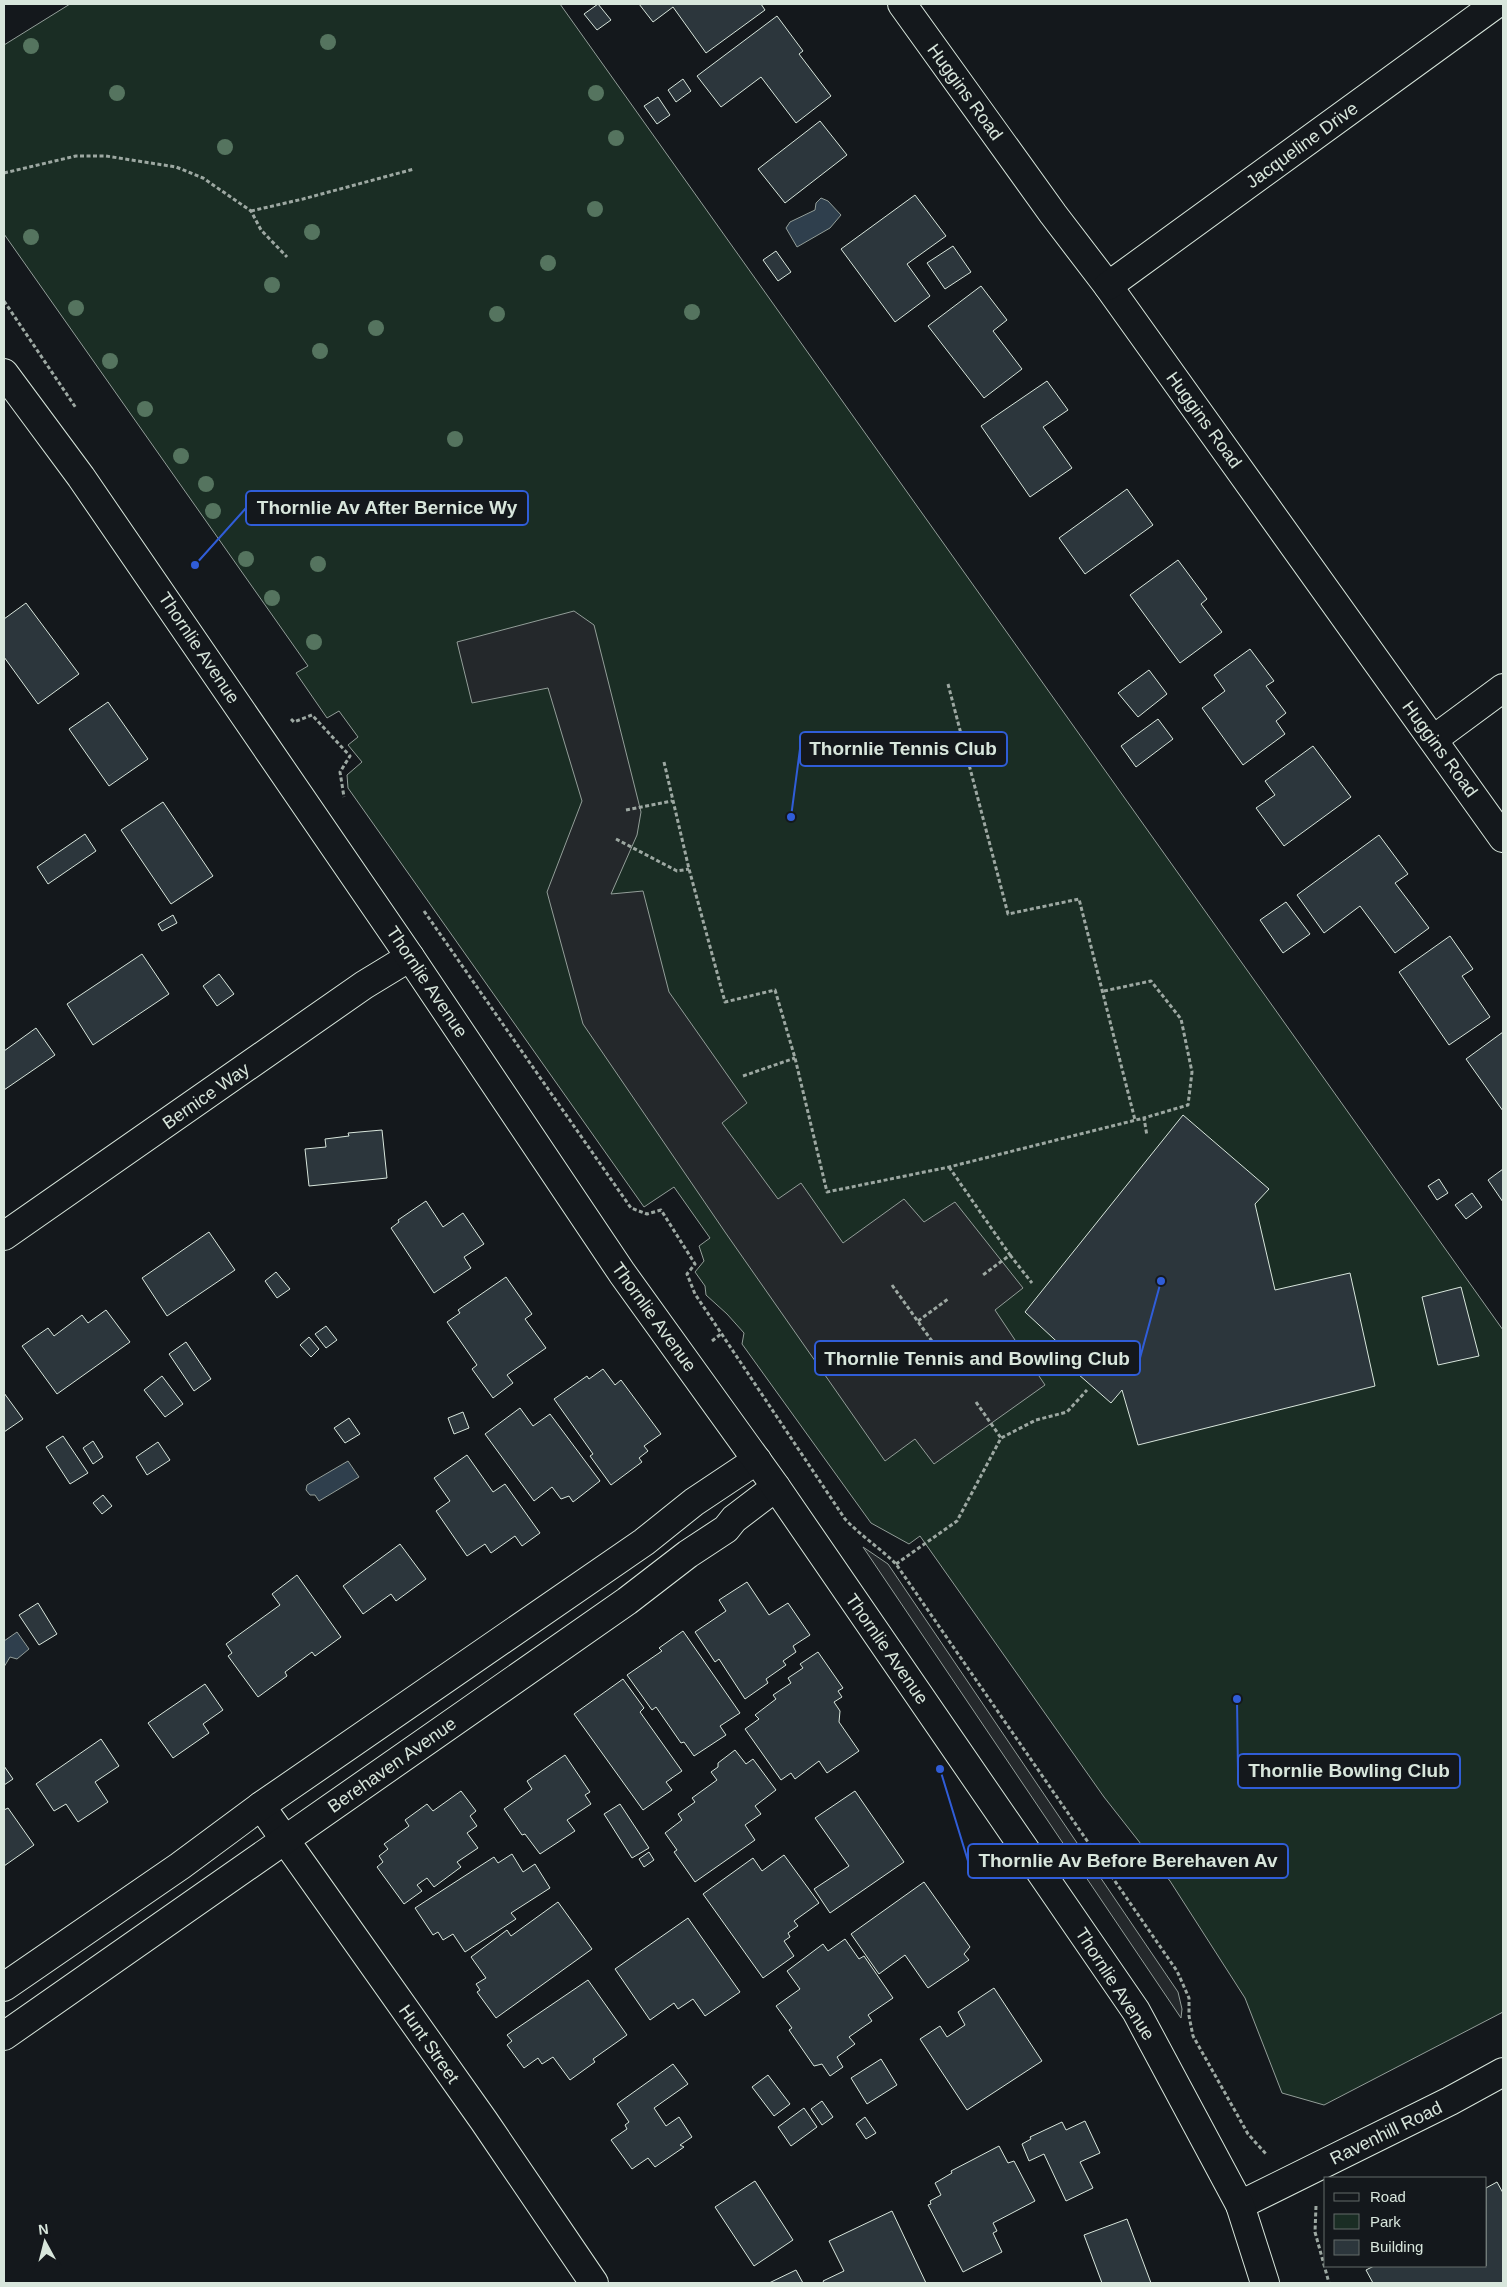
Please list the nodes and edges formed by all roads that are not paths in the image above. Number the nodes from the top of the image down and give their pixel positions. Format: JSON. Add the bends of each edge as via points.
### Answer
{"nodes":[{"id":1,"x":902,"y":4,"type":"edge"},
{"id":2,"x":1496,"y":4,"type":"edge"},
{"id":3,"x":1108,"y":286,"type":"junction"},
{"id":4,"x":5,"y":378,"type":"edge"},
{"id":5,"x":1503,"y":688,"type":"edge"},
{"id":6,"x":1434,"y":739,"type":"junction"},
{"id":7,"x":1503,"y":838,"type":"edge"},
{"id":8,"x":410,"y":957,"type":"junction"},
{"id":9,"x":4,"y":1236,"type":"edge"},
{"id":10,"x":756,"y":1460,"type":"junction"},
{"id":11,"x":776,"y":1487,"type":"junction"},
{"id":12,"x":261,"y":1806,"type":"junction"},
{"id":13,"x":285,"y":1840,"type":"junction"},
{"id":14,"x":4,"y":1987,"type":"edge"},
{"id":15,"x":4,"y":2036,"type":"edge"},
{"id":16,"x":1503,"y":2072,"type":"edge"},
{"id":17,"x":1240,"y":2205,"type":"junction"},
{"id":18,"x":594,"y":2283,"type":"edge"},
{"id":19,"x":1265,"y":2283,"type":"edge"}],
"edges":[{"from":1,"to":3,"type":"street","name":"Huggins Road"},
{"from":2,"to":3,"type":"street","name":"Jacqueline Drive"},
{"from":3,"to":6,"type":"street","name":"Huggins Road"},
{"from":4,"to":8,"type":"street","name":"Thornlie Avenue","via":[[81,477]]},
{"from":5,"to":6,"type":"street"},
{"from":6,"to":7,"type":"street","name":"Huggins Road"},
{"from":8,"to":9,"type":"street","name":"Bernice Way","via":[[364,985]]},
{"from":8,"to":10,"type":"street","name":"Thornlie Avenue","via":[[622,1274]]},
{"from":10,"to":11,"type":"street","name":"Thornlie Avenue"},
{"from":10,"to":12,"type":"street","via":[[694,1502],[644,1542]]},
{"from":11,"to":13,"type":"street","name":"Berehaven Avenue","via":[[734,1519],[726,1529],[627,1601]]},
{"from":11,"to":17,"type":"street","name":"Thornlie Avenue","via":[[1136,2011]]},
{"from":12,"to":13,"type":"street","name":"Hunt Street"},
{"from":12,"to":14,"type":"street"},
{"from":13,"to":15,"type":"street","name":"Berehaven Avenue"},
{"from":13,"to":18,"type":"street","name":"Hunt Street"},
{"from":16,"to":17,"type":"street","name":"Ravenhill Road"},
{"from":17,"to":19,"type":"street","name":"Thornlie Avenue"}]}
